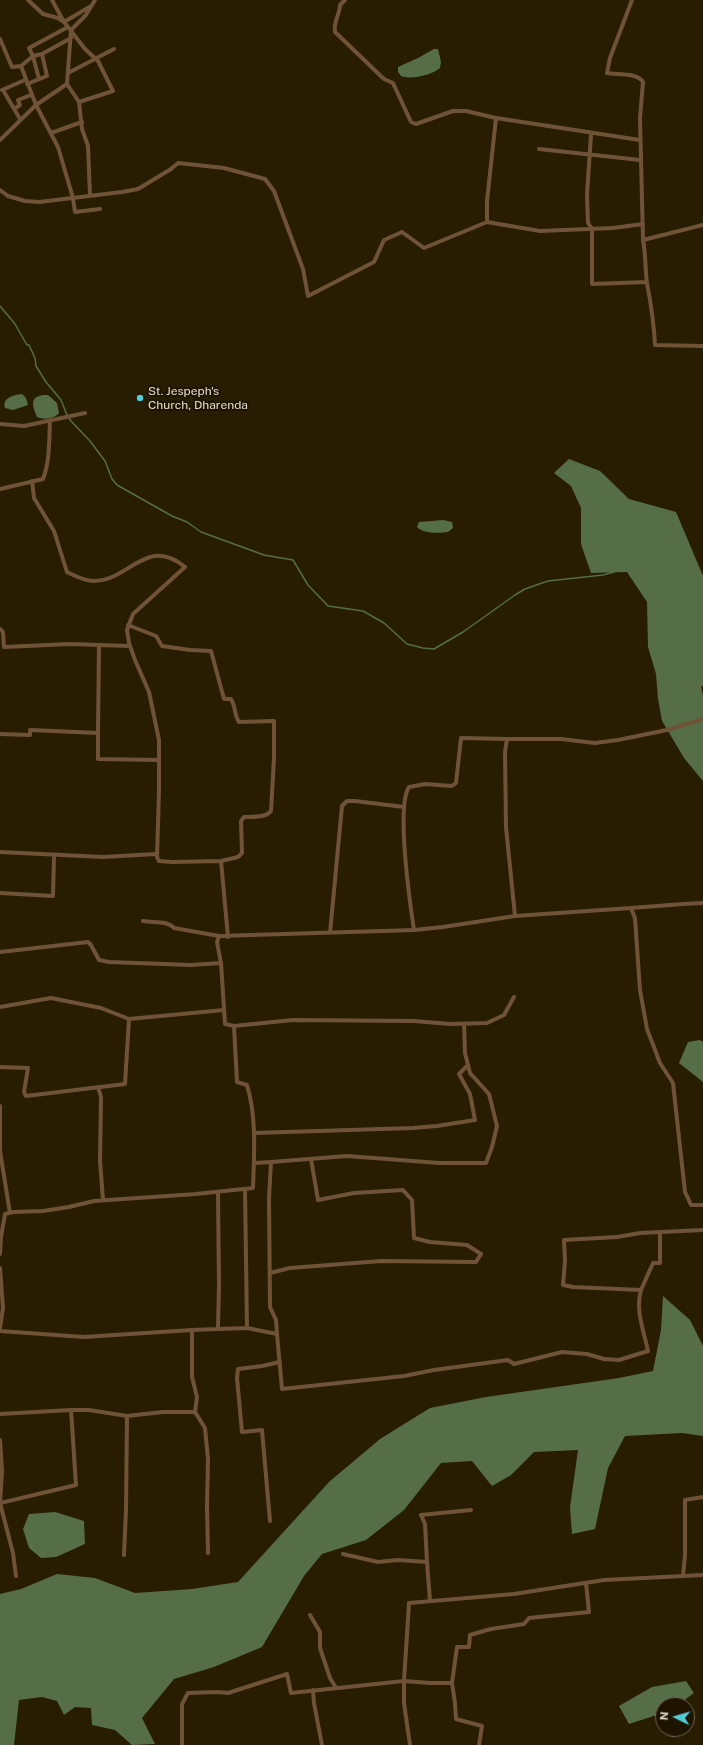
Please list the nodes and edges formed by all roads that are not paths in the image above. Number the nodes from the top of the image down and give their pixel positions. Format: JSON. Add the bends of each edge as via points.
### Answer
{"nodes":[{"id":1,"x":28,"y":0,"type":"edge"},
{"id":2,"x":52,"y":0,"type":"edge"},
{"id":3,"x":95,"y":0,"type":"edge"},
{"id":4,"x":345,"y":0,"type":"edge"},
{"id":5,"x":632,"y":0,"type":"edge"},
{"id":6,"x":92,"y":6,"type":"junction"},
{"id":7,"x":64,"y":22,"type":"junction"},
{"id":8,"x":70,"y":28,"type":"junction"},
{"id":9,"x":71,"y":38,"type":"junction"},
{"id":10,"x":0,"y":39,"type":"edge"},
{"id":11,"x":114,"y":49,"type":"dead end"},
{"id":12,"x":42,"y":54,"type":"junction"},
{"id":13,"x":32,"y":56,"type":"junction"},
{"id":14,"x":95,"y":58,"type":"junction"},
{"id":15,"x":21,"y":66,"type":"junction"},
{"id":16,"x":68,"y":73,"type":"junction"},
{"id":17,"x":39,"y":79,"type":"junction"},
{"id":18,"x":26,"y":82,"type":"junction"},
{"id":19,"x":66,"y":84,"type":"junction"},
{"id":20,"x":1,"y":90,"type":"edge"},
{"id":21,"x":31,"y":95,"type":"junction"},
{"id":22,"x":79,"y":102,"type":"junction"},
{"id":23,"x":36,"y":105,"type":"junction"},
{"id":24,"x":14,"y":109,"type":"junction"},
{"id":25,"x":496,"y":118,"type":"junction"},
{"id":26,"x":20,"y":119,"type":"junction"},
{"id":27,"x":82,"y":122,"type":"junction"},
{"id":28,"x":51,"y":133,"type":"junction"},
{"id":29,"x":591,"y":134,"type":"junction"},
{"id":30,"x":0,"y":140,"type":"edge"},
{"id":31,"x":640,"y":140,"type":"junction"},
{"id":32,"x":539,"y":148,"type":"dead end"},
{"id":33,"x":590,"y":155,"type":"junction"},
{"id":34,"x":640,"y":160,"type":"junction"},
{"id":35,"x":0,"y":190,"type":"edge"},
{"id":36,"x":90,"y":195,"type":"junction"},
{"id":37,"x":73,"y":198,"type":"junction"},
{"id":38,"x":100,"y":209,"type":"dead end"},
{"id":39,"x":486,"y":222,"type":"junction"},
{"id":40,"x":643,"y":224,"type":"junction"},
{"id":41,"x":703,"y":225,"type":"edge"},
{"id":42,"x":592,"y":229,"type":"junction"},
{"id":43,"x":643,"y":240,"type":"junction"},
{"id":44,"x":647,"y":282,"type":"junction"},
{"id":45,"x":703,"y":346,"type":"edge"},
{"id":46,"x":85,"y":413,"type":"dead end"},
{"id":47,"x":50,"y":421,"type":"junction"},
{"id":48,"x":0,"y":424,"type":"edge"},
{"id":49,"x":32,"y":481,"type":"junction"},
{"id":50,"x":0,"y":489,"type":"edge"},
{"id":51,"x":128,"y":624,"type":"junction"},
{"id":52,"x":0,"y":629,"type":"edge"},
{"id":53,"x":99,"y":645,"type":"junction"},
{"id":54,"x":130,"y":646,"type":"junction"},
{"id":55,"x":2,"y":647,"type":"edge"},
{"id":56,"x":703,"y":719,"type":"edge"},
{"id":57,"x":98,"y":733,"type":"junction"},
{"id":58,"x":0,"y":734,"type":"edge"},
{"id":59,"x":508,"y":739,"type":"junction"},
{"id":60,"x":159,"y":760,"type":"junction"},
{"id":61,"x":404,"y":807,"type":"junction"},
{"id":62,"x":0,"y":852,"type":"edge"},
{"id":63,"x":156,"y":854,"type":"junction"},
{"id":64,"x":54,"y":856,"type":"junction"},
{"id":65,"x":221,"y":861,"type":"junction"},
{"id":66,"x":0,"y":893,"type":"edge"},
{"id":67,"x":703,"y":903,"type":"edge"},
{"id":68,"x":631,"y":908,"type":"junction"},
{"id":69,"x":515,"y":916,"type":"junction"},
{"id":70,"x":143,"y":921,"type":"dead end"},
{"id":71,"x":414,"y":930,"type":"junction"},
{"id":72,"x":330,"y":933,"type":"junction"},
{"id":73,"x":219,"y":936,"type":"junction"},
{"id":74,"x":228,"y":937,"type":"junction"},
{"id":75,"x":0,"y":952,"type":"edge"},
{"id":76,"x":221,"y":963,"type":"junction"},
{"id":77,"x":514,"y":996,"type":"dead end"},
{"id":78,"x":0,"y":1007,"type":"edge"},
{"id":79,"x":224,"y":1010,"type":"junction"},
{"id":80,"x":129,"y":1019,"type":"junction"},
{"id":81,"x":464,"y":1024,"type":"junction"},
{"id":82,"x":234,"y":1026,"type":"junction"},
{"id":83,"x":468,"y":1065,"type":"junction"},
{"id":84,"x":0,"y":1067,"type":"edge"},
{"id":85,"x":98,"y":1087,"type":"junction"},
{"id":86,"x":0,"y":1106,"type":"edge"},
{"id":87,"x":254,"y":1133,"type":"junction"},
{"id":88,"x":311,"y":1159,"type":"junction"},
{"id":89,"x":271,"y":1162,"type":"junction"},
{"id":90,"x":254,"y":1164,"type":"junction"},
{"id":91,"x":245,"y":1189,"type":"junction"},
{"id":92,"x":218,"y":1192,"type":"junction"},
{"id":93,"x":103,"y":1200,"type":"junction"},
{"id":94,"x":703,"y":1205,"type":"edge"},
{"id":95,"x":5,"y":1214,"type":"edge"},
{"id":96,"x":703,"y":1230,"type":"edge"},
{"id":97,"x":660,"y":1232,"type":"junction"},
{"id":98,"x":0,"y":1254,"type":"edge"},
{"id":99,"x":0,"y":1268,"type":"edge"},
{"id":100,"x":270,"y":1273,"type":"junction"},
{"id":101,"x":641,"y":1290,"type":"junction"},
{"id":102,"x":0,"y":1328,"type":"edge"},
{"id":103,"x":247,"y":1328,"type":"junction"},
{"id":104,"x":218,"y":1329,"type":"junction"},
{"id":105,"x":192,"y":1330,"type":"junction"},
{"id":106,"x":0,"y":1331,"type":"edge"},
{"id":107,"x":277,"y":1334,"type":"junction"},
{"id":108,"x":280,"y":1362,"type":"junction"},
{"id":109,"x":71,"y":1410,"type":"junction"},
{"id":110,"x":195,"y":1412,"type":"junction"},
{"id":111,"x":0,"y":1414,"type":"edge"},
{"id":112,"x":127,"y":1416,"type":"junction"},
{"id":113,"x":0,"y":1440,"type":"edge"},
{"id":114,"x":703,"y":1497,"type":"edge"},
{"id":115,"x":0,"y":1504,"type":"edge"},
{"id":116,"x":471,"y":1510,"type":"dead end"},
{"id":117,"x":270,"y":1520,"type":"dead end"},
{"id":118,"x":208,"y":1553,"type":"dead end"},
{"id":119,"x":343,"y":1554,"type":"dead end"},
{"id":120,"x":124,"y":1555,"type":"dead end"},
{"id":121,"x":427,"y":1562,"type":"junction"},
{"id":122,"x":703,"y":1575,"type":"edge"},
{"id":123,"x":16,"y":1576,"type":"dead end"},
{"id":124,"x":683,"y":1576,"type":"junction"},
{"id":125,"x":586,"y":1583,"type":"junction"},
{"id":126,"x":430,"y":1602,"type":"junction"},
{"id":127,"x":310,"y":1615,"type":"dead end"},
{"id":128,"x":404,"y":1681,"type":"junction"},
{"id":129,"x":452,"y":1683,"type":"junction"},
{"id":130,"x":336,"y":1688,"type":"junction"},
{"id":131,"x":313,"y":1690,"type":"junction"},
{"id":132,"x":182,"y":1745,"type":"edge"},
{"id":133,"x":322,"y":1745,"type":"edge"},
{"id":134,"x":410,"y":1745,"type":"edge"},
{"id":135,"x":478,"y":1745,"type":"edge"}],
"edges":[{"from":1,"to":7,"type":"street","via":[[43,14]]},
{"from":2,"to":7,"type":"street"},
{"from":3,"to":6,"type":"street"},
{"from":4,"to":25,"type":"street","via":[[340,5],[335,32],[384,79],[393,83],[411,122],[416,124],[453,111],[466,111]]},
{"from":5,"to":31,"type":"street","via":[[610,58],[607,73],[636,76],[643,82],[640,98]]},
{"from":6,"to":7,"type":"street"},
{"from":6,"to":8,"type":"street","via":[[86,15]]},
{"from":7,"to":8,"type":"street"},
{"from":8,"to":9,"type":"street"},
{"from":8,"to":13,"type":"street","via":[[29,48]]},
{"from":8,"to":14,"type":"street"},
{"from":9,"to":12,"type":"street"},
{"from":9,"to":16,"type":"street"},
{"from":10,"to":15,"type":"street","via":[[12,67]]},
{"from":11,"to":14,"type":"street"},
{"from":12,"to":13,"type":"street"},
{"from":12,"to":17,"type":"street","via":[[47,76]]},
{"from":13,"to":15,"type":"street"},
{"from":13,"to":17,"type":"street"},
{"from":14,"to":16,"type":"street"},
{"from":14,"to":22,"type":"street","via":[[113,91]]},
{"from":15,"to":18,"type":"street"},
{"from":16,"to":19,"type":"street"},
{"from":17,"to":18,"type":"street"},
{"from":18,"to":20,"type":"street"},
{"from":18,"to":21,"type":"street"},
{"from":19,"to":22,"type":"street"},
{"from":19,"to":23,"type":"street"},
{"from":20,"to":24,"type":"street"},
{"from":21,"to":23,"type":"street"},
{"from":21,"to":24,"type":"street","via":[[18,100],[20,105]]},
{"from":22,"to":27,"type":"street"},
{"from":23,"to":26,"type":"street"},
{"from":23,"to":28,"type":"street"},
{"from":24,"to":26,"type":"street"},
{"from":25,"to":29,"type":"street"},
{"from":25,"to":39,"type":"street"},
{"from":26,"to":30,"type":"street"},
{"from":27,"to":28,"type":"street"},
{"from":27,"to":36,"type":"street","via":[[88,146]]},
{"from":28,"to":37,"type":"street","via":[[58,147]]},
{"from":29,"to":31,"type":"street"},
{"from":29,"to":33,"type":"street"},
{"from":31,"to":34,"type":"street"},
{"from":32,"to":33,"type":"street"},
{"from":33,"to":34,"type":"street"},
{"from":33,"to":42,"type":"street","via":[[587,195],[588,223]]},
{"from":34,"to":40,"type":"street"},
{"from":35,"to":37,"type":"street","via":[[8,196],[25,201]]},
{"from":36,"to":37,"type":"street"},
{"from":36,"to":39,"type":"street","via":[[138,189],[171,170],[178,163],[224,168],[265,179],[277,198],[303,269],[308,296],[374,262],[384,240],[394,235],[402,232],[424,248]]},
{"from":37,"to":38,"type":"street","via":[[75,212]]},
{"from":39,"to":42,"type":"street","via":[[540,231]]},
{"from":40,"to":42,"type":"street"},
{"from":40,"to":43,"type":"street"},
{"from":41,"to":43,"type":"street"},
{"from":42,"to":44,"type":"street","via":[[592,284]]},
{"from":43,"to":44,"type":"street","via":[[647,259]]},
{"from":44,"to":45,"type":"street","via":[[655,345]]},
{"from":46,"to":47,"type":"street"},
{"from":47,"to":48,"type":"street","via":[[24,426]]},
{"from":47,"to":49,"type":"street","via":[[46,470],[42,479]]},
{"from":49,"to":50,"type":"street"},
{"from":49,"to":51,"type":"street","via":[[34,498],[54,531],[67,572],[85,580],[100,580],[148,556],[161,556],[178,561],[185,567],[133,614]]},
{"from":51,"to":54,"type":"street"},
{"from":51,"to":65,"type":"street","via":[[156,636],[162,646],[211,651],[224,699],[231,699],[235,705],[238,722],[274,721],[271,811],[263,816],[244,818],[241,822],[242,853],[238,857]]},
{"from":52,"to":55,"type":"street","via":[[3,632]]},
{"from":53,"to":54,"type":"street"},
{"from":53,"to":55,"type":"street"},
{"from":53,"to":57,"type":"street"},
{"from":54,"to":60,"type":"street","via":[[149,692]]},
{"from":56,"to":59,"type":"street","via":[[667,730],[595,743],[561,739]]},
{"from":57,"to":58,"type":"street","via":[[30,730],[30,735]]},
{"from":57,"to":60,"type":"street","via":[[98,759]]},
{"from":59,"to":61,"type":"street","via":[[461,738],[456,784],[409,787]]},
{"from":59,"to":69,"type":"street","via":[[505,752],[506,827]]},
{"from":60,"to":63,"type":"street"},
{"from":61,"to":71,"type":"street","via":[[406,877]]},
{"from":61,"to":72,"type":"street","via":[[355,801],[347,801],[342,806]]},
{"from":62,"to":64,"type":"street"},
{"from":63,"to":64,"type":"street","via":[[103,858]]},
{"from":63,"to":65,"type":"street","via":[[159,861]]},
{"from":64,"to":66,"type":"street","via":[[53,896]]},
{"from":65,"to":74,"type":"street"},
{"from":67,"to":68,"type":"street"},
{"from":68,"to":69,"type":"street"},
{"from":68,"to":94,"type":"street","via":[[635,918],[640,990],[647,1029],[660,1063],[673,1083],[685,1192],[691,1205]]},
{"from":69,"to":71,"type":"street","via":[[443,928]]},
{"from":70,"to":73,"type":"street"},
{"from":71,"to":72,"type":"street"},
{"from":72,"to":74,"type":"street"},
{"from":73,"to":74,"type":"street"},
{"from":73,"to":76,"type":"street","via":[[217,942]]},
{"from":75,"to":76,"type":"street","via":[[88,942],[99,960],[109,962],[191,965]]},
{"from":76,"to":79,"type":"street"},
{"from":77,"to":81,"type":"street","via":[[504,1015],[487,1023]]},
{"from":78,"to":80,"type":"street","via":[[51,998],[101,1008]]},
{"from":79,"to":80,"type":"street"},
{"from":79,"to":82,"type":"street","via":[[225,1024]]},
{"from":80,"to":85,"type":"street","via":[[125,1084]]},
{"from":81,"to":82,"type":"street","via":[[293,1020]]},
{"from":81,"to":83,"type":"street"},
{"from":82,"to":87,"type":"street","via":[[237,1082],[247,1085]]},
{"from":83,"to":87,"type":"street","via":[[459,1074],[470,1094],[475,1120],[413,1128]]},
{"from":83,"to":88,"type":"street","via":[[470,1073],[489,1094],[497,1126],[486,1163],[439,1163],[347,1156]]},
{"from":84,"to":85,"type":"street","via":[[28,1068],[24,1092],[26,1096]]},
{"from":85,"to":93,"type":"street","via":[[101,1097]]},
{"from":86,"to":95,"type":"street","via":[[0,1151]]},
{"from":87,"to":90,"type":"street"},
{"from":88,"to":89,"type":"street"},
{"from":88,"to":100,"type":"street","via":[[318,1200],[354,1193],[403,1190],[412,1200],[414,1238],[467,1245],[481,1254],[476,1262],[381,1261],[290,1268]]},
{"from":89,"to":90,"type":"street"},
{"from":89,"to":100,"type":"street"},
{"from":90,"to":91,"type":"street","via":[[253,1188]]},
{"from":91,"to":92,"type":"street"},
{"from":91,"to":103,"type":"street"},
{"from":92,"to":93,"type":"street"},
{"from":92,"to":104,"type":"street"},
{"from":93,"to":95,"type":"street","via":[[56,1209]]},
{"from":95,"to":98,"type":"street"},
{"from":96,"to":97,"type":"street"},
{"from":97,"to":101,"type":"street","via":[[660,1263],[654,1264]]},
{"from":97,"to":101,"type":"street","via":[[564,1240],[566,1261],[563,1285]]},
{"from":99,"to":102,"type":"street","via":[[3,1308]]},
{"from":100,"to":107,"type":"street","via":[[270,1307],[276,1320]]},
{"from":101,"to":108,"type":"street","via":[[638,1300],[639,1313],[648,1351],[619,1360],[562,1352],[514,1364],[508,1360],[404,1376],[282,1389]]},
{"from":103,"to":104,"type":"street"},
{"from":103,"to":107,"type":"street"},
{"from":104,"to":105,"type":"street"},
{"from":105,"to":106,"type":"street","via":[[84,1337]]},
{"from":105,"to":110,"type":"street"},
{"from":107,"to":108,"type":"street"},
{"from":108,"to":117,"type":"street","via":[[238,1369],[237,1378],[242,1432],[262,1430]]},
{"from":109,"to":111,"type":"street"},
{"from":109,"to":112,"type":"street"},
{"from":109,"to":115,"type":"street","via":[[76,1485]]},
{"from":110,"to":112,"type":"street"},
{"from":110,"to":118,"type":"street","via":[[205,1428],[208,1459]]},
{"from":112,"to":120,"type":"street"},
{"from":113,"to":115,"type":"street"},
{"from":114,"to":124,"type":"street","via":[[685,1500]]},
{"from":115,"to":123,"type":"street"},
{"from":116,"to":121,"type":"street","via":[[421,1515],[425,1524]]},
{"from":119,"to":121,"type":"street","via":[[378,1562]]},
{"from":121,"to":126,"type":"street"},
{"from":122,"to":124,"type":"street"},
{"from":124,"to":125,"type":"street"},
{"from":125,"to":126,"type":"street","via":[[514,1594]]},
{"from":125,"to":129,"type":"street","via":[[588,1612],[529,1618],[524,1624],[470,1635],[469,1647],[457,1647]]},
{"from":126,"to":128,"type":"street","via":[[409,1603]]},
{"from":127,"to":130,"type":"street","via":[[320,1632],[320,1648]]},
{"from":128,"to":129,"type":"street"},
{"from":128,"to":130,"type":"street"},
{"from":128,"to":134,"type":"street","via":[[404,1703]]},
{"from":129,"to":135,"type":"street","via":[[456,1719],[482,1726]]},
{"from":130,"to":131,"type":"street"},
{"from":131,"to":132,"type":"street","via":[[291,1693],[287,1674],[228,1693],[188,1693],[182,1704]]},
{"from":131,"to":133,"type":"street"}]}
